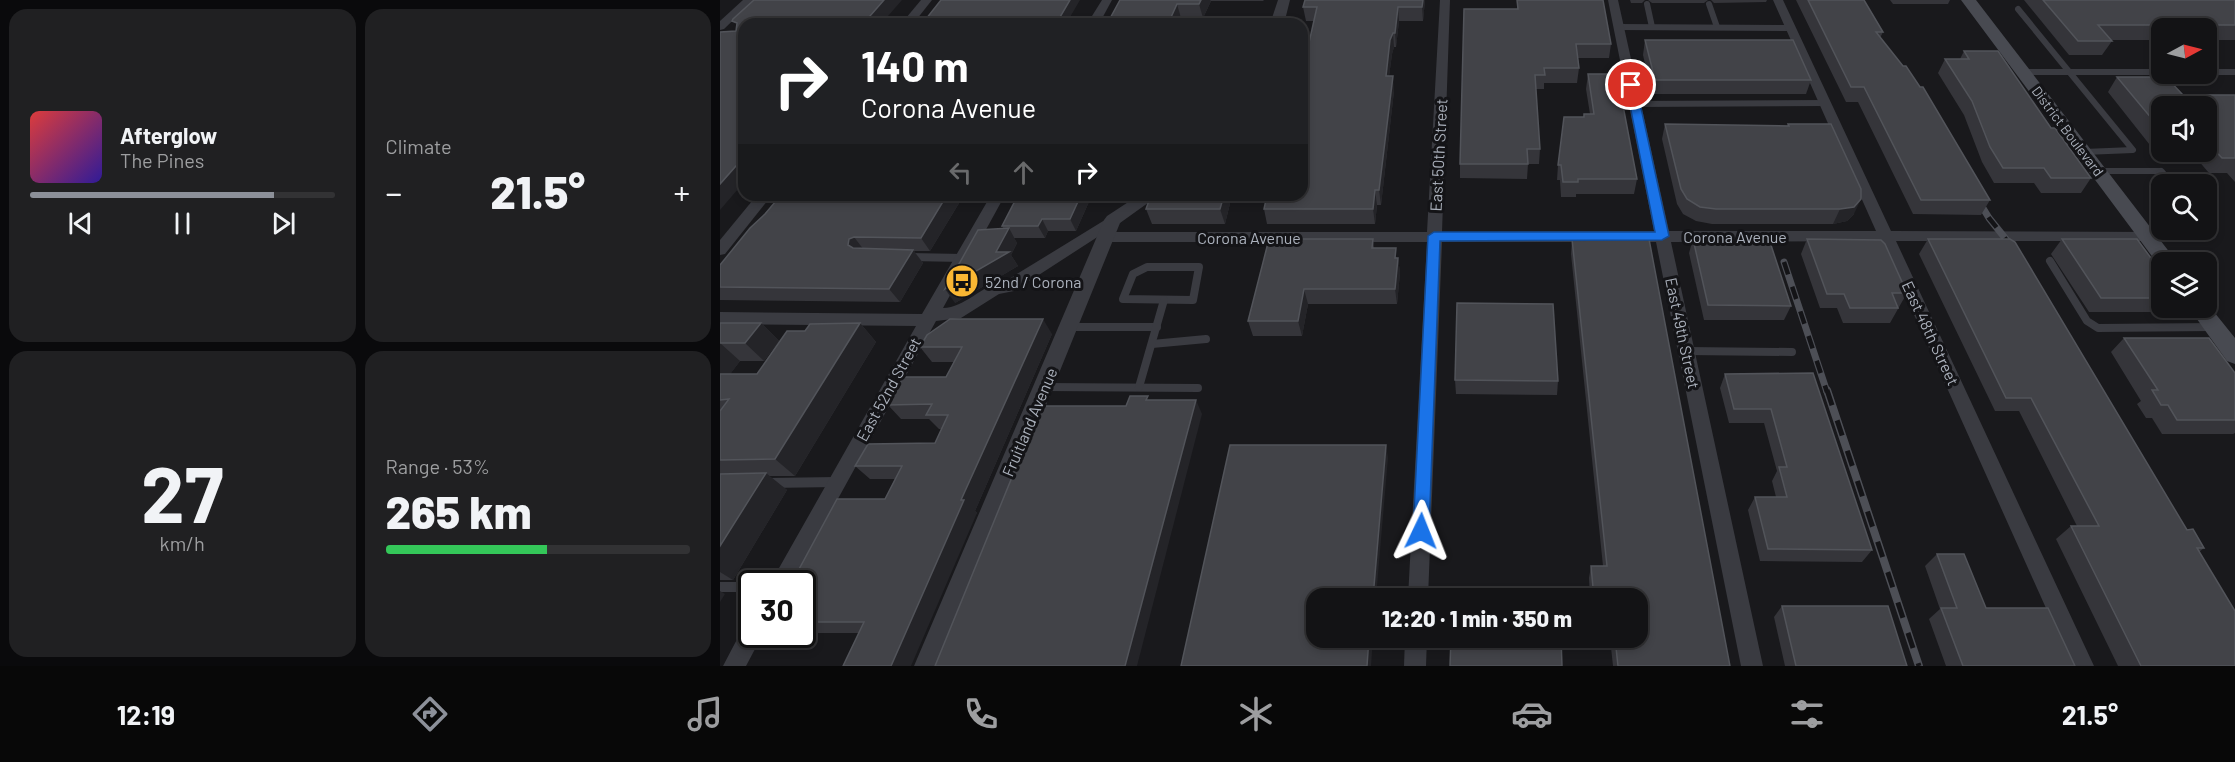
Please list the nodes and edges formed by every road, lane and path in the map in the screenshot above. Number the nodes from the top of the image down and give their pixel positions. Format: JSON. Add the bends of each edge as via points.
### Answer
{"nodes":[{"id":1,"x":749,"y":0,"type":"edge"},
{"id":2,"x":927,"y":0,"type":"edge"},
{"id":3,"x":1107,"y":0,"type":"edge"},
{"id":4,"x":1284,"y":0,"type":"edge"},
{"id":5,"x":1445,"y":0,"type":"edge"},
{"id":6,"x":1613,"y":0,"type":"edge"},
{"id":7,"x":1778,"y":0,"type":"edge"},
{"id":8,"x":1968,"y":0,"type":"edge"},
{"id":9,"x":1647,"y":4,"type":"dead end"},
{"id":10,"x":1708,"y":4,"type":"dead end"},
{"id":11,"x":2018,"y":9,"type":"dead end"},
{"id":12,"x":912,"y":18,"type":"edge"},
{"id":13,"x":1096,"y":18,"type":"edge"},
{"id":14,"x":1279,"y":18,"type":"edge"},
{"id":15,"x":720,"y":27,"type":"edge"},
{"id":16,"x":1619,"y":27,"type":"junction"},
{"id":17,"x":1652,"y":27,"type":"junction"},
{"id":18,"x":1717,"y":27,"type":"junction"},
{"id":19,"x":1791,"y":28,"type":"junction"},
{"id":20,"x":2023,"y":72,"type":"junction"},
{"id":21,"x":2069,"y":72,"type":"junction"},
{"id":22,"x":2151,"y":72,"type":"edge"},
{"id":23,"x":2217,"y":72,"type":"edge"},
{"id":24,"x":2235,"y":72,"type":"edge"},
{"id":25,"x":1826,"y":103,"type":"junction"},
{"id":26,"x":1635,"y":104,"type":"junction"},
{"id":27,"x":2084,"y":152,"type":"junction"},
{"id":28,"x":2098,"y":171,"type":"junction"},
{"id":29,"x":2163,"y":174,"type":"edge"},
{"id":30,"x":760,"y":201,"type":"edge"},
{"id":31,"x":995,"y":201,"type":"edge"},
{"id":32,"x":1144,"y":201,"type":"edge"},
{"id":33,"x":1109,"y":229,"type":"junction"},
{"id":34,"x":1434,"y":236,"type":"junction"},
{"id":35,"x":1662,"y":236,"type":"junction"},
{"id":36,"x":1886,"y":236,"type":"junction"},
{"id":37,"x":2148,"y":236,"type":"junction"},
{"id":38,"x":2151,"y":236,"type":"edge"},
{"id":39,"x":720,"y":250,"type":"edge"},
{"id":40,"x":2160,"y":252,"type":"edge"},
{"id":41,"x":896,"y":257,"type":"edge"},
{"id":42,"x":963,"y":258,"type":"junction"},
{"id":43,"x":2050,"y":261,"type":"dead end"},
{"id":44,"x":1164,"y":300,"type":"junction"},
{"id":45,"x":720,"y":318,"type":"edge"},
{"id":46,"x":2208,"y":318,"type":"edge"},
{"id":47,"x":925,"y":321,"type":"junction"},
{"id":48,"x":1068,"y":327,"type":"junction"},
{"id":49,"x":1157,"y":327,"type":"junction"},
{"id":50,"x":2215,"y":327,"type":"junction"},
{"id":51,"x":1206,"y":339,"type":"dead end"},
{"id":52,"x":1152,"y":344,"type":"junction"},
{"id":53,"x":1686,"y":351,"type":"junction"},
{"id":54,"x":1792,"y":352,"type":"dead end"},
{"id":55,"x":2235,"y":355,"type":"edge"},
{"id":56,"x":1043,"y":387,"type":"junction"},
{"id":57,"x":1139,"y":387,"type":"junction"},
{"id":58,"x":1198,"y":388,"type":"dead end"},
{"id":59,"x":837,"y":482,"type":"junction"},
{"id":60,"x":755,"y":483,"type":"edge"},
{"id":61,"x":788,"y":570,"type":"edge"},
{"id":62,"x":720,"y":587,"type":"edge"},
{"id":63,"x":738,"y":587,"type":"edge"},
{"id":64,"x":1418,"y":588,"type":"edge"},
{"id":65,"x":744,"y":648,"type":"edge"},
{"id":66,"x":1416,"y":648,"type":"edge"},
{"id":67,"x":734,"y":666,"type":"edge"},
{"id":68,"x":927,"y":666,"type":"edge"},
{"id":69,"x":1415,"y":666,"type":"edge"},
{"id":70,"x":1752,"y":666,"type":"edge"},
{"id":71,"x":2083,"y":666,"type":"edge"}],
"edges":[{"from":1,"to":15,"type":"street"},
{"from":2,"to":12,"type":"street"},
{"from":3,"to":13,"type":"street"},
{"from":4,"to":14,"type":"street"},
{"from":5,"to":34,"type":"street","name":"East 50th Street"},
{"from":6,"to":16,"type":"street","name":"East 49th Street"},
{"from":7,"to":19,"type":"street","name":"East 48th Street"},
{"from":8,"to":20,"type":"main road","name":"District Boulevard"},
{"from":9,"to":17,"type":"lane"},
{"from":10,"to":18,"type":"lane"},
{"from":11,"to":21,"type":"lane"},
{"from":16,"to":17,"type":"lane"},
{"from":16,"to":26,"type":"street","name":"East 49th Street"},
{"from":17,"to":18,"type":"lane"},
{"from":18,"to":19,"type":"lane"},
{"from":19,"to":25,"type":"street","name":"East 48th Street"},
{"from":20,"to":21,"type":"lane"},
{"from":20,"to":27,"type":"main road","name":"District Boulevard"},
{"from":21,"to":22,"type":"lane"},
{"from":21,"to":27,"type":"lane","via":[[2133,150]]},
{"from":23,"to":24,"type":"lane"},
{"from":25,"to":26,"type":"lane"},
{"from":25,"to":36,"type":"street","name":"East 48th Street"},
{"from":26,"to":35,"type":"street","name":"East 49th Street"},
{"from":27,"to":28,"type":"main road","name":"District Boulevard"},
{"from":28,"to":29,"type":"lane"},
{"from":28,"to":37,"type":"main road","name":"District Boulevard"},
{"from":30,"to":39,"type":"street"},
{"from":31,"to":42,"type":"street","name":"East 52nd Street"},
{"from":32,"to":33,"type":"street"},
{"from":33,"to":34,"type":"street","name":"Corona Avenue"},
{"from":33,"to":47,"type":"street","via":[[1008,287],[1003,296],[958,326],[945,328]]},
{"from":33,"to":48,"type":"street","name":"Fruitland Avenue"},
{"from":34,"to":35,"type":"street","name":"Corona Avenue"},
{"from":34,"to":64,"type":"street","name":"East 50th Street"},
{"from":35,"to":36,"type":"street","name":"Corona Avenue"},
{"from":35,"to":53,"type":"street","name":"East 49th Street"},
{"from":36,"to":37,"type":"street","name":"Corona Avenue"},
{"from":36,"to":71,"type":"street","name":"East 48th Street"},
{"from":37,"to":38,"type":"lane"},
{"from":37,"to":40,"type":"main road","name":"District Boulevard"},
{"from":41,"to":42,"type":"lane"},
{"from":42,"to":47,"type":"street","name":"East 52nd Street"},
{"from":43,"to":50,"type":"lane","via":[[2087,321],[2098,328]]},
{"from":44,"to":44,"type":"lane","via":[[1193,300],[1199,267],[1147,267],[1133,274],[1123,299]]},
{"from":44,"to":49,"type":"lane"},
{"from":45,"to":47,"type":"street"},
{"from":46,"to":50,"type":"main road"},
{"from":47,"to":59,"type":"street","name":"East 52nd Street"},
{"from":48,"to":49,"type":"lane"},
{"from":48,"to":56,"type":"street","name":"Fruitland Avenue"},
{"from":49,"to":52,"type":"lane"},
{"from":50,"to":55,"type":"main road"},
{"from":51,"to":52,"type":"lane"},
{"from":52,"to":57,"type":"lane"},
{"from":53,"to":54,"type":"lane"},
{"from":53,"to":70,"type":"street","name":"East 49th Street"},
{"from":56,"to":57,"type":"lane"},
{"from":56,"to":68,"type":"street","name":"Fruitland Avenue"},
{"from":57,"to":58,"type":"lane"},
{"from":59,"to":60,"type":"lane"},
{"from":59,"to":61,"type":"street","name":"East 52nd Street"},
{"from":62,"to":63,"type":"lane"},
{"from":65,"to":67,"type":"street"},
{"from":66,"to":69,"type":"street"}]}
